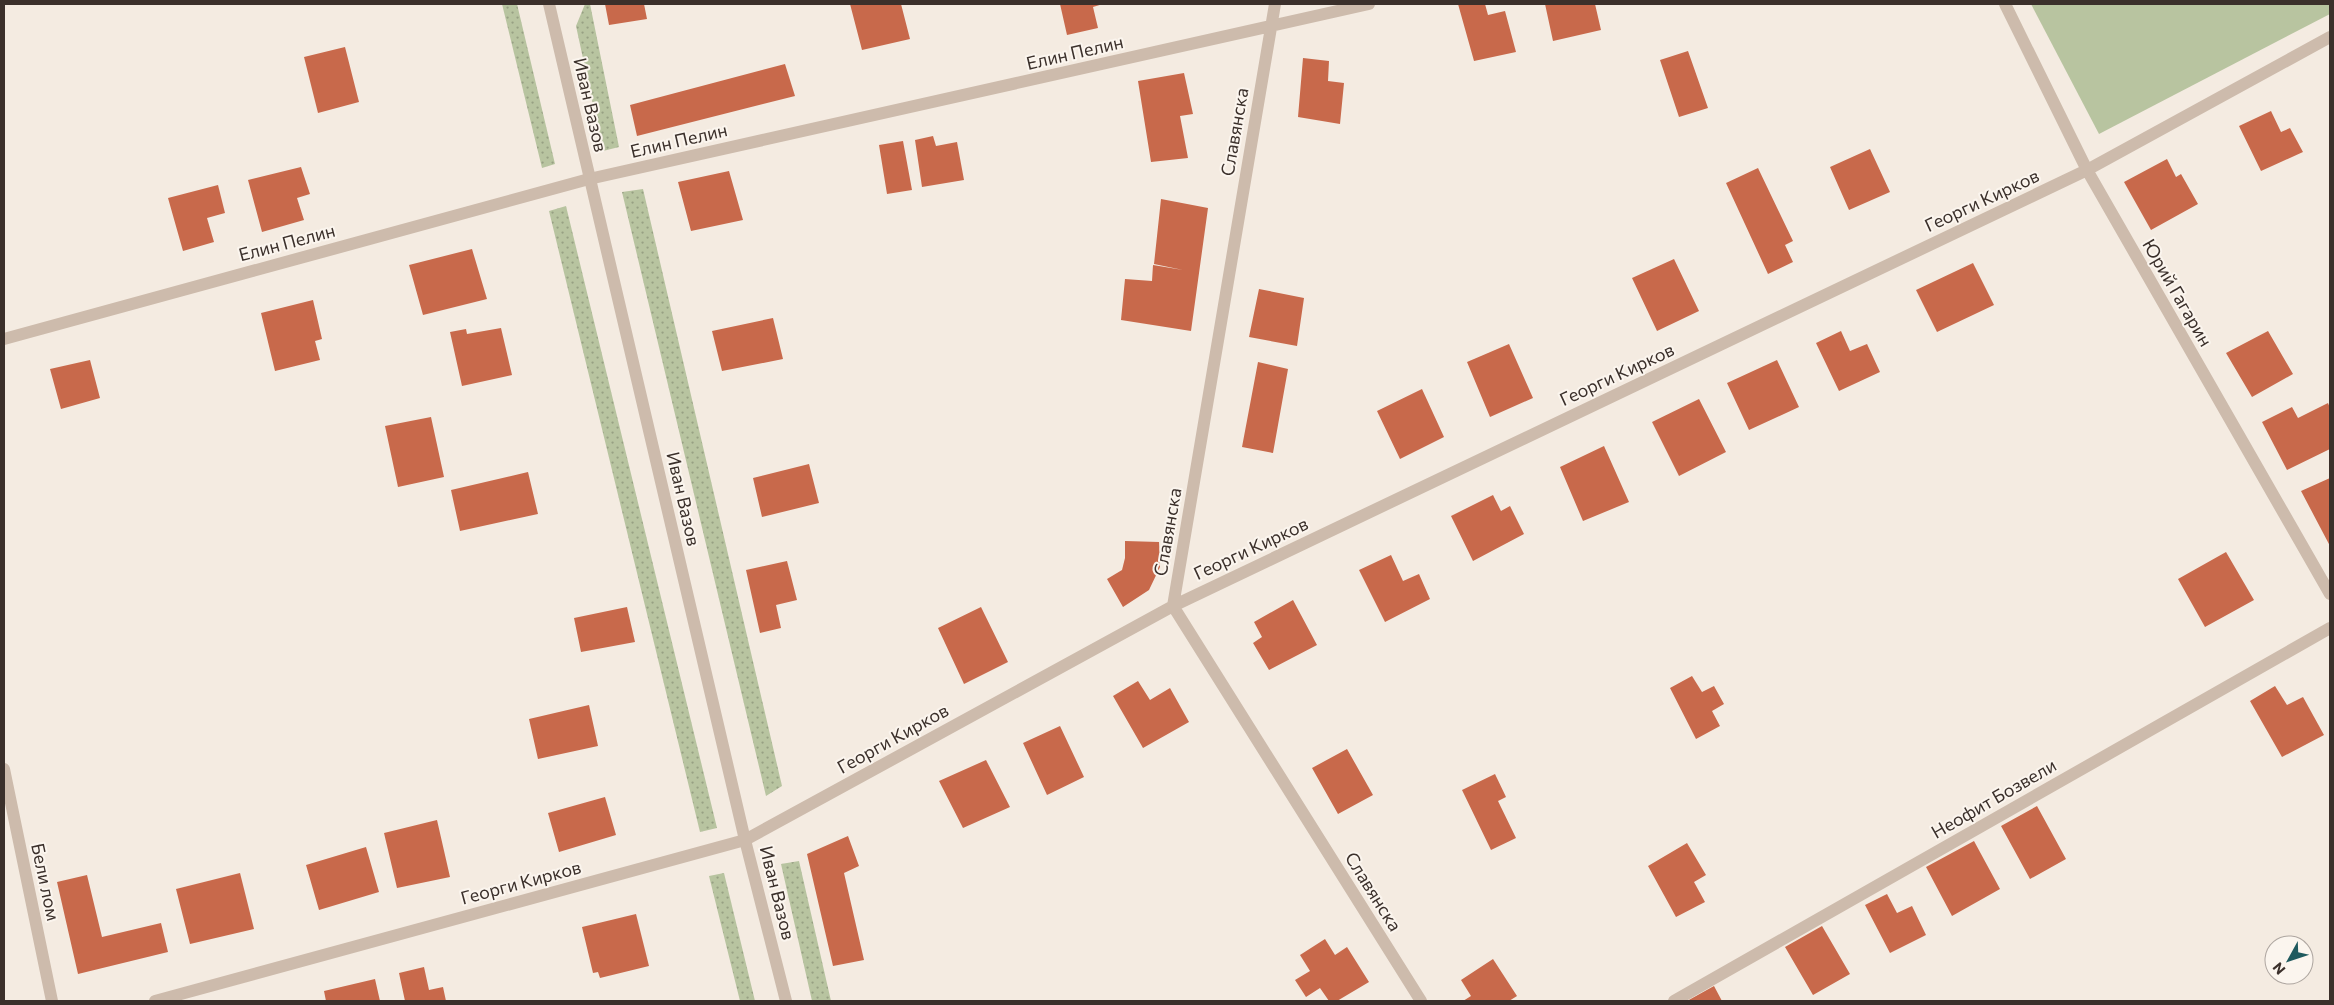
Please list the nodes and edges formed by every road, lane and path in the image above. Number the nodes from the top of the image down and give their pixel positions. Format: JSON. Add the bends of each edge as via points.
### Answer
{"nodes":[{"id":1,"x":549,"y":4,"type":"edge"},
{"id":2,"x":1274,"y":4,"type":"edge"},
{"id":3,"x":1369,"y":4,"type":"edge"},
{"id":4,"x":2005,"y":4,"type":"edge"},
{"id":5,"x":1270,"y":28,"type":"junction"},
{"id":6,"x":2330,"y":37,"type":"edge"},
{"id":7,"x":2087,"y":170,"type":"junction"},
{"id":8,"x":590,"y":179,"type":"junction"},
{"id":9,"x":4,"y":339,"type":"edge"},
{"id":10,"x":2330,"y":594,"type":"edge"},
{"id":11,"x":1173,"y":606,"type":"junction"},
{"id":12,"x":2330,"y":628,"type":"edge"},
{"id":13,"x":4,"y":769,"type":"edge"},
{"id":14,"x":745,"y":840,"type":"junction"},
{"id":15,"x":52,"y":1001,"type":"edge"},
{"id":16,"x":155,"y":1001,"type":"edge"},
{"id":17,"x":786,"y":1001,"type":"edge"},
{"id":18,"x":1421,"y":1001,"type":"edge"},
{"id":19,"x":1674,"y":1001,"type":"edge"}],
"edges":[{"from":1,"to":8,"type":"street","name":"Иван Вазов"},
{"from":2,"to":5,"type":"street","name":"Славянска"},
{"from":3,"to":5,"type":"street","name":"Елин Пелин"},
{"from":4,"to":7,"type":"street","name":"Юрий Гагарин"},
{"from":5,"to":8,"type":"street","name":"Елин Пелин"},
{"from":5,"to":11,"type":"street","name":"Славянска"},
{"from":6,"to":7,"type":"street","name":"Георги Кирков"},
{"from":7,"to":10,"type":"street","name":"Юрий Гагарин"},
{"from":7,"to":11,"type":"street","name":"Георги Кирков"},
{"from":8,"to":9,"type":"street","name":"Елин Пелин"},
{"from":8,"to":14,"type":"street","name":"Иван Вазов"},
{"from":11,"to":14,"type":"street","name":"Георги Кирков"},
{"from":11,"to":18,"type":"street","name":"Славянска"},
{"from":12,"to":19,"type":"street","name":"Неофит Бозвели"},
{"from":13,"to":15,"type":"street","name":"Бели лом"},
{"from":14,"to":16,"type":"street","name":"Георги Кирков"},
{"from":14,"to":17,"type":"street","name":"Иван Вазов"}]}
